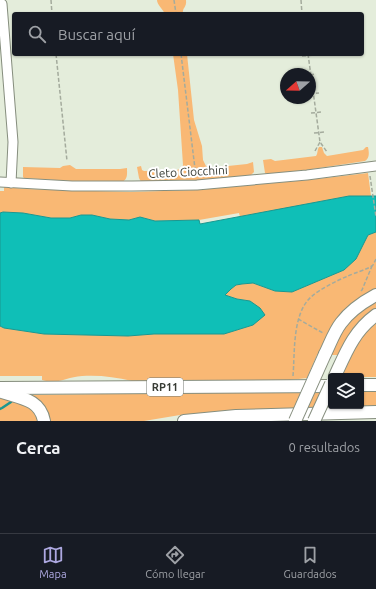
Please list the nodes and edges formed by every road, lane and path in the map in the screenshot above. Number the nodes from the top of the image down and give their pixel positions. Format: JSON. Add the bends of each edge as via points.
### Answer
{"nodes":[{"id":1,"x":51,"y":0,"type":"edge"},
{"id":2,"x":174,"y":0,"type":"edge"},
{"id":3,"x":300,"y":0,"type":"edge"},
{"id":4,"x":2,"y":4,"type":"dead end"},
{"id":5,"x":52,"y":12,"type":"edge"},
{"id":6,"x":176,"y":12,"type":"edge"},
{"id":7,"x":302,"y":12,"type":"edge"},
{"id":8,"x":56,"y":56,"type":"edge"},
{"id":9,"x":181,"y":56,"type":"edge"},
{"id":10,"x":308,"y":56,"type":"edge"},
{"id":11,"x":309,"y":68,"type":"edge"},
{"id":12,"x":319,"y":93,"type":"dead end"},
{"id":13,"x":316,"y":94,"type":"edge"},
{"id":14,"x":315,"y":104,"type":"edge"},
{"id":15,"x":322,"y":112,"type":"dead end"},
{"id":16,"x":311,"y":113,"type":"dead end"},
{"id":17,"x":316,"y":113,"type":"junction"},
{"id":18,"x":325,"y":132,"type":"dead end"},
{"id":19,"x":314,"y":133,"type":"dead end"},
{"id":20,"x":319,"y":133,"type":"junction"},
{"id":21,"x":320,"y":142,"type":"junction"},
{"id":22,"x":315,"y":151,"type":"dead end"},
{"id":23,"x":327,"y":152,"type":"dead end"},
{"id":24,"x":67,"y":161,"type":"dead end"},
{"id":25,"x":372,"y":167,"type":"edge"},
{"id":26,"x":0,"y":182,"type":"edge"},
{"id":27,"x":11,"y":182,"type":"junction"},
{"id":28,"x":197,"y":185,"type":"junction"},
{"id":29,"x":376,"y":217,"type":"edge"},
{"id":30,"x":376,"y":259,"type":"edge"},
{"id":31,"x":372,"y":266,"type":"junction"},
{"id":32,"x":358,"y":293,"type":"dead end"},
{"id":33,"x":376,"y":294,"type":"edge"},
{"id":34,"x":376,"y":315,"type":"edge"},
{"id":35,"x":298,"y":319,"type":"junction"},
{"id":36,"x":324,"y":334,"type":"dead end"},
{"id":37,"x":336,"y":373,"type":"edge"},
{"id":38,"x":328,"y":385,"type":"edge"},
{"id":39,"x":376,"y":385,"type":"edge"},
{"id":40,"x":292,"y":386,"type":"junction"},
{"id":41,"x":364,"y":386,"type":"edge"},
{"id":42,"x":0,"y":390,"type":"edge"},
{"id":43,"x":328,"y":391,"type":"edge"},
{"id":44,"x":376,"y":412,"type":"edge"},
{"id":45,"x":44,"y":421,"type":"edge"},
{"id":46,"x":184,"y":421,"type":"edge"},
{"id":47,"x":295,"y":421,"type":"edge"},
{"id":48,"x":314,"y":421,"type":"edge"}],
"edges":[{"from":1,"to":5,"type":"path"},
{"from":2,"to":6,"type":"path"},
{"from":3,"to":7,"type":"path"},
{"from":4,"to":27,"type":"street","via":[[13,142]]},
{"from":8,"to":24,"type":"path"},
{"from":9,"to":28,"type":"path"},
{"from":10,"to":11,"type":"path"},
{"from":12,"to":13,"type":"path"},
{"from":14,"to":17,"type":"path"},
{"from":15,"to":17,"type":"path"},
{"from":16,"to":17,"type":"path"},
{"from":17,"to":20,"type":"path"},
{"from":18,"to":20,"type":"path"},
{"from":19,"to":20,"type":"path"},
{"from":20,"to":21,"type":"path"},
{"from":21,"to":22,"type":"path"},
{"from":21,"to":23,"type":"path"},
{"from":25,"to":28,"type":"street","name":"Cleto Ciocchini"},
{"from":25,"to":29,"type":"path"},
{"from":26,"to":27,"type":"street","name":"Cleto Ciocchini"},
{"from":27,"to":28,"type":"street","name":"Cleto Ciocchini","via":[[72,186]]},
{"from":30,"to":31,"type":"path"},
{"from":31,"to":32,"type":"path","via":[[362,290]]},
{"from":31,"to":35,"type":"path","via":[[337,281],[313,296],[304,306]]},
{"from":33,"to":47,"type":"main road","bridge":true,"via":[[354,309],[341,322]]},
{"from":34,"to":37,"type":"main road","via":[[356,334]]},
{"from":35,"to":36,"type":"path"},
{"from":35,"to":40,"type":"path"},
{"from":38,"to":40,"type":"main road","number":"RP11"},
{"from":39,"to":41,"type":"main road"},
{"from":40,"to":42,"type":"main road","number":"RP11"},
{"from":42,"to":45,"type":"main road","via":[[36,405]]},
{"from":43,"to":48,"type":"main road","bridge":true},
{"from":44,"to":46,"type":"main road","via":[[236,416]]}]}
